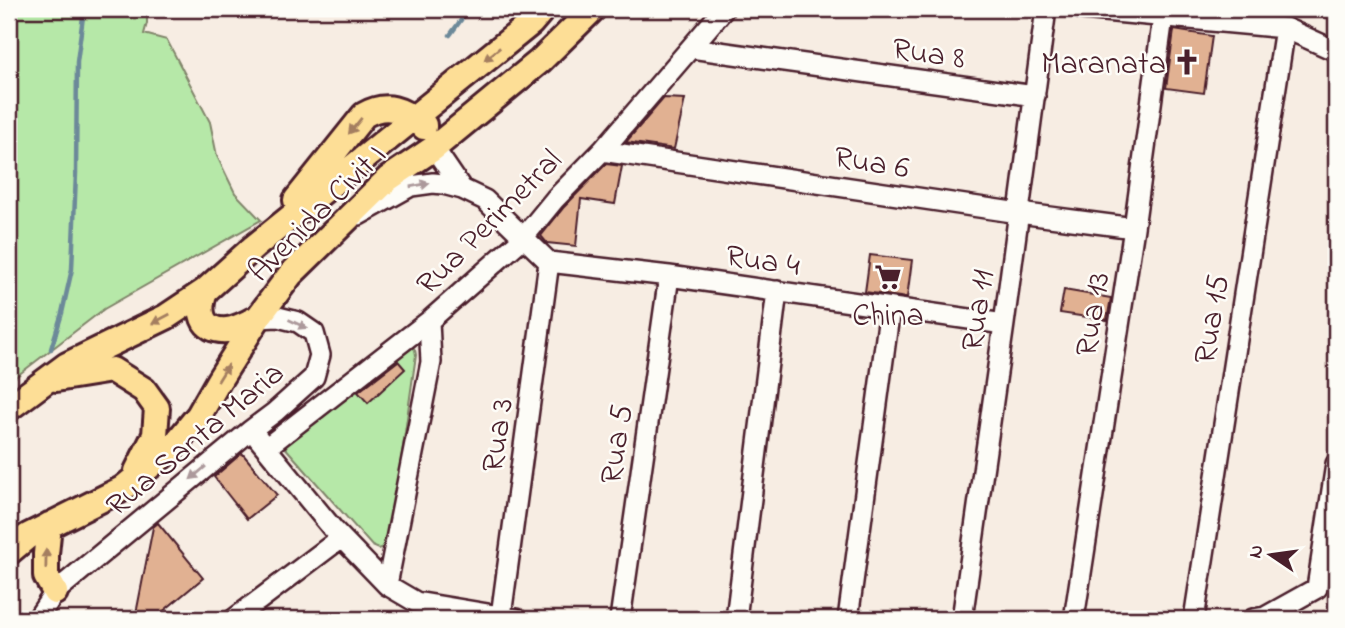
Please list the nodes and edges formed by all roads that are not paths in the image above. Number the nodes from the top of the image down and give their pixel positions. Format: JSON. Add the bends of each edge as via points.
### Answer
{"nodes":[{"id":1,"x":543,"y":9,"type":"edge"},
{"id":2,"x":593,"y":9,"type":"edge"},
{"id":3,"x":724,"y":9,"type":"edge"},
{"id":4,"x":1046,"y":9,"type":"edge"},
{"id":5,"x":1082,"y":9,"type":"edge"},
{"id":6,"x":1163,"y":17,"type":"junction"},
{"id":7,"x":1285,"y":28,"type":"junction"},
{"id":8,"x":691,"y":48,"type":"junction"},
{"id":9,"x":1336,"y":51,"type":"edge"},
{"id":10,"x":1035,"y":96,"type":"junction"},
{"id":11,"x":414,"y":118,"type":"junction"},
{"id":12,"x":434,"y":148,"type":"junction"},
{"id":13,"x":602,"y":151,"type":"junction"},
{"id":14,"x":388,"y":179,"type":"junction"},
{"id":15,"x":462,"y":189,"type":"junction"},
{"id":16,"x":1019,"y":213,"type":"junction"},
{"id":17,"x":338,"y":227,"type":"junction"},
{"id":18,"x":1134,"y":228,"type":"junction"},
{"id":19,"x":523,"y":238,"type":"junction"},
{"id":20,"x":254,"y":247,"type":"junction"},
{"id":21,"x":549,"y":262,"type":"junction"},
{"id":22,"x":669,"y":276,"type":"junction"},
{"id":23,"x":205,"y":291,"type":"junction"},
{"id":24,"x":777,"y":291,"type":"junction"},
{"id":25,"x":890,"y":307,"type":"junction"},
{"id":26,"x":258,"y":318,"type":"junction"},
{"id":27,"x":429,"y":321,"type":"junction"},
{"id":28,"x":1004,"y":324,"type":"junction"},
{"id":29,"x":45,"y":381,"type":"junction"},
{"id":30,"x":9,"y":408,"type":"edge"},
{"id":31,"x":251,"y":430,"type":"junction"},
{"id":32,"x":267,"y":447,"type":"junction"},
{"id":33,"x":1336,"y":464,"type":"edge"},
{"id":34,"x":132,"y":480,"type":"junction"},
{"id":35,"x":49,"y":525,"type":"junction"},
{"id":36,"x":341,"y":538,"type":"junction"},
{"id":37,"x":9,"y":552,"type":"edge"},
{"id":38,"x":387,"y":585,"type":"junction"},
{"id":39,"x":55,"y":592,"type":"junction"},
{"id":40,"x":509,"y":618,"type":"edge"},
{"id":41,"x":37,"y":619,"type":"edge"},
{"id":42,"x":234,"y":619,"type":"edge"},
{"id":43,"x":620,"y":619,"type":"edge"},
{"id":44,"x":736,"y":619,"type":"edge"},
{"id":45,"x":848,"y":619,"type":"edge"},
{"id":46,"x":962,"y":619,"type":"edge"},
{"id":47,"x":1074,"y":619,"type":"edge"},
{"id":48,"x":1194,"y":619,"type":"edge"},
{"id":49,"x":1253,"y":619,"type":"edge"}],
"edges":[{"from":1,"to":11,"type":"main road","name":"Avenida Civit I","one_way":true},
{"from":2,"to":12,"type":"main road","name":"Avenida Civit I","via":[[540,61]]},
{"from":3,"to":8,"type":"street","name":"Rua Perimetral"},
{"from":4,"to":10,"type":"street","name":"Rua 11"},
{"from":5,"to":6,"type":"street"},
{"from":6,"to":7,"type":"street"},
{"from":6,"to":18,"type":"street","name":"Rua 13"},
{"from":7,"to":9,"type":"street"},
{"from":7,"to":48,"type":"street","name":"Rua 15"},
{"from":8,"to":10,"type":"street","name":"Rua 8"},
{"from":8,"to":13,"type":"street","name":"Rua Perimetral"},
{"from":10,"to":16,"type":"street","name":"Rua 11"},
{"from":11,"to":14,"type":"main road","via":[[424,125],[425,135]]},
{"from":11,"to":20,"type":"main road","name":"Avenida Civit I"},
{"from":11,"to":20,"type":"main road","one_way":true,"via":[[388,107],[364,115]]},
{"from":12,"to":14,"type":"main road","name":"Avenida Civit I"},
{"from":12,"to":15,"type":"street"},
{"from":13,"to":16,"type":"street","name":"Rua 6"},
{"from":13,"to":19,"type":"street","name":"Rua Perimetral"},
{"from":14,"to":17,"type":"main road","name":"Avenida Civit I"},
{"from":17,"to":15,"type":"street","one_way":true,"via":[[411,186],[433,183]]},
{"from":15,"to":19,"type":"street","via":[[485,200]]},
{"from":16,"to":18,"type":"street","name":"Rua 6"},
{"from":16,"to":28,"type":"street","name":"Rua 11"},
{"from":17,"to":26,"type":"main road","name":"Avenida Civit I","via":[[290,275]]},
{"from":18,"to":47,"type":"street","name":"Rua 13"},
{"from":19,"to":21,"type":"street"},
{"from":19,"to":27,"type":"street","name":"Rua Perimetral"},
{"from":20,"to":23,"type":"main road","name":"Avenida Civit I"},
{"from":21,"to":22,"type":"street","name":"Rua 4"},
{"from":21,"to":40,"type":"street","name":"Rua 3"},
{"from":22,"to":24,"type":"street","name":"Rua 4"},
{"from":22,"to":43,"type":"street","name":"Rua 5"},
{"from":23,"to":26,"type":"main road","via":[[201,311],[210,326],[227,330]]},
{"from":23,"to":29,"type":"main road","name":"Avenida Civit I","one_way":true,"via":[[166,317],[66,365]]},
{"from":24,"to":25,"type":"street","name":"Rua 4"},
{"from":24,"to":44,"type":"street"},
{"from":25,"to":28,"type":"street","name":"Rua 4"},
{"from":25,"to":45,"type":"street"},
{"from":26,"to":31,"type":"street","name":"Rua Santa Maria","one_way":true,"via":[[298,322],[314,333],[320,355],[314,377]]},
{"from":34,"to":26,"type":"main road","name":"Avenida Civit I","one_way":true,"via":[[172,448],[199,415]]},
{"from":27,"to":32,"type":"street","name":"Rua Perimetral"},
{"from":27,"to":38,"type":"street","via":[[431,362]]},
{"from":28,"to":46,"type":"street","name":"Rua 11"},
{"from":29,"to":30,"type":"main road","name":"Avenida Civit I"},
{"from":29,"to":34,"type":"main road","via":[[112,370],[144,390],[157,408],[155,435]]},
{"from":31,"to":32,"type":"street"},
{"from":31,"to":39,"type":"street","name":"Rua Santa Maria","one_way":true},
{"from":32,"to":36,"type":"street"},
{"from":33,"to":49,"type":"street","via":[[1317,588]]},
{"from":34,"to":35,"type":"main road","name":"Avenida Civit I"},
{"from":35,"to":37,"type":"main road","name":"Avenida Civit I"},
{"from":39,"to":35,"type":"main road","one_way":true,"via":[[46,576]]},
{"from":36,"to":38,"type":"street"},
{"from":36,"to":42,"type":"street"},
{"from":38,"to":40,"type":"street","via":[[416,602]]},
{"from":39,"to":41,"type":"street","name":"Rua Santa Maria"}]}
